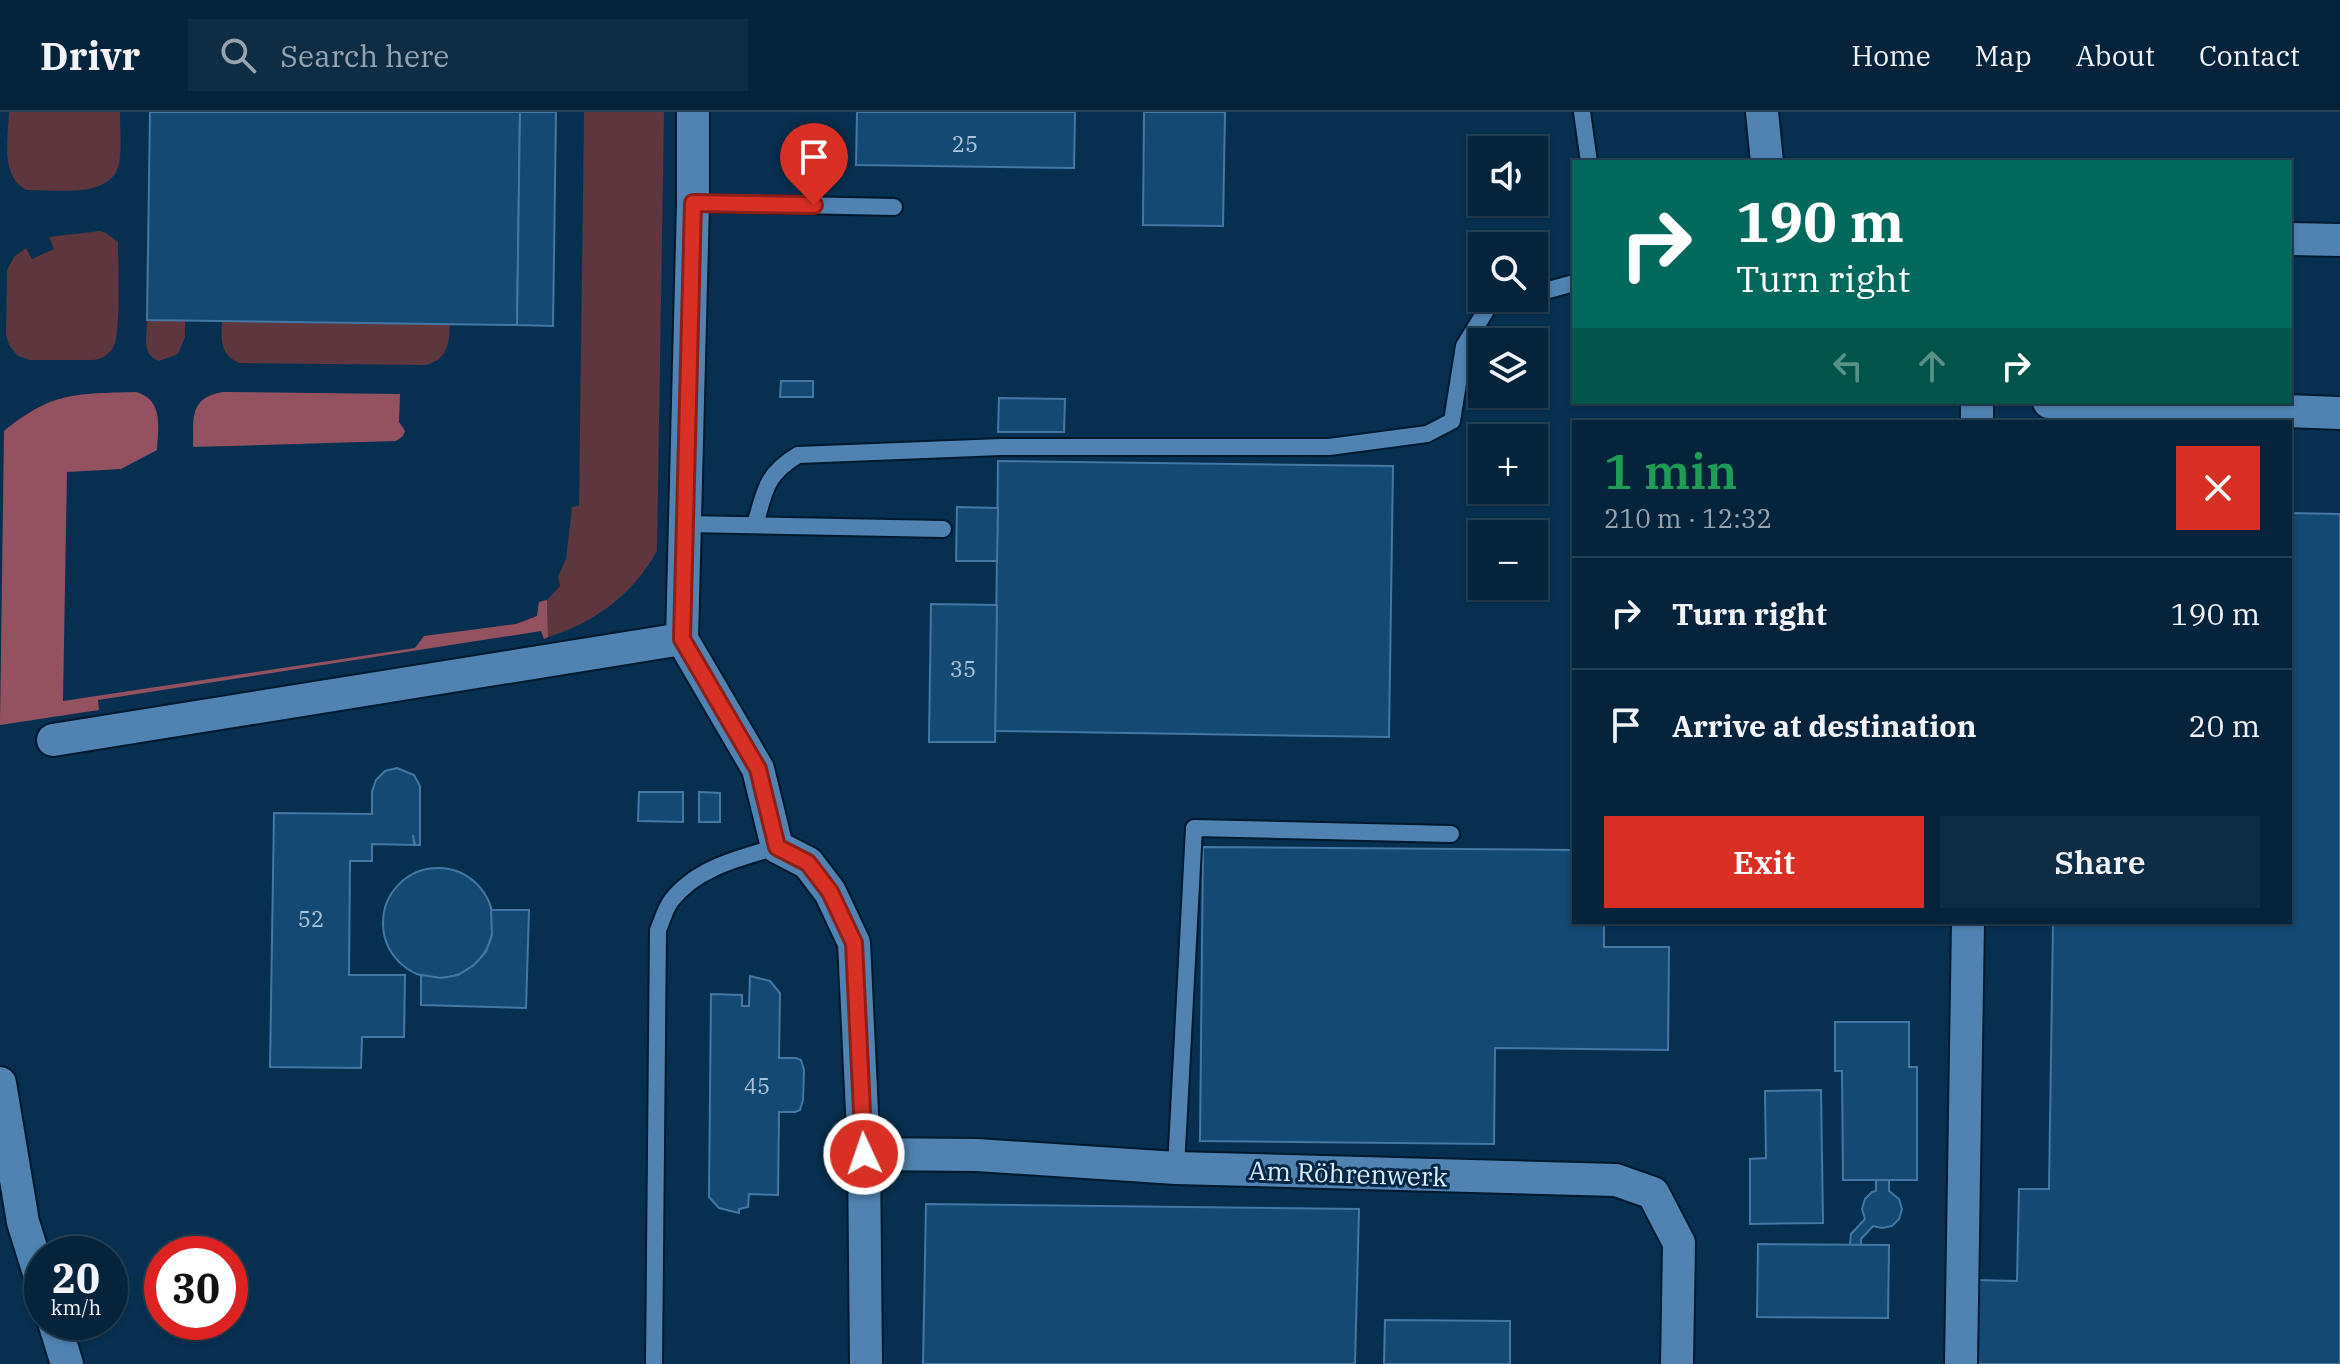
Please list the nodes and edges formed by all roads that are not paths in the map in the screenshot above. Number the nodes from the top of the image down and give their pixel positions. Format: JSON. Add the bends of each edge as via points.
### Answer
{"nodes":[{"id":1,"x":693,"y":112,"type":"edge"},
{"id":2,"x":1582,"y":112,"type":"edge"},
{"id":3,"x":1762,"y":112,"type":"edge"},
{"id":4,"x":1589,"y":160,"type":"edge"},
{"id":5,"x":1767,"y":160,"type":"edge"},
{"id":6,"x":693,"y":203,"type":"junction"},
{"id":7,"x":894,"y":207,"type":"dead end"},
{"id":8,"x":2292,"y":239,"type":"edge"},
{"id":9,"x":2340,"y":240,"type":"edge"},
{"id":10,"x":1572,"y":284,"type":"edge"},
{"id":11,"x":1548,"y":290,"type":"edge"},
{"id":12,"x":1485,"y":312,"type":"edge"},
{"id":13,"x":2080,"y":404,"type":"edge"},
{"id":14,"x":2340,"y":413,"type":"edge"},
{"id":15,"x":2265,"y":416,"type":"edge"},
{"id":16,"x":685,"y":524,"type":"junction"},
{"id":17,"x":755,"y":525,"type":"junction"},
{"id":18,"x":943,"y":529,"type":"dead end"},
{"id":19,"x":682,"y":639,"type":"junction"},
{"id":20,"x":53,"y":740,"type":"dead end"},
{"id":21,"x":1451,"y":834,"type":"dead end"},
{"id":22,"x":777,"y":847,"type":"junction"},
{"id":23,"x":1968,"y":924,"type":"edge"},
{"id":24,"x":0,"y":1083,"type":"edge"},
{"id":25,"x":864,"y":1154,"type":"junction"},
{"id":26,"x":1176,"y":1168,"type":"junction"},
{"id":27,"x":11,"y":1227,"type":"edge"},
{"id":28,"x":24,"y":1250,"type":"edge"},
{"id":29,"x":60,"y":1340,"type":"edge"},
{"id":30,"x":67,"y":1364,"type":"edge"},
{"id":31,"x":654,"y":1364,"type":"edge"},
{"id":32,"x":866,"y":1364,"type":"edge"},
{"id":33,"x":1677,"y":1364,"type":"edge"},
{"id":34,"x":1961,"y":1364,"type":"edge"}],
"edges":[{"from":1,"to":6,"type":"street"},
{"from":2,"to":4,"type":"lane"},
{"from":3,"to":5,"type":"street"},
{"from":6,"to":7,"type":"lane"},
{"from":6,"to":16,"type":"street"},
{"from":8,"to":9,"type":"street"},
{"from":10,"to":11,"type":"lane"},
{"from":12,"to":17,"type":"lane","via":[[1464,346],[1452,421],[1427,434],[1329,447],[1001,447],[798,455],[780,466],[765,489]]},
{"from":13,"to":15,"type":"street"},
{"from":14,"to":15,"type":"street"},
{"from":16,"to":17,"type":"lane"},
{"from":16,"to":19,"type":"street"},
{"from":17,"to":18,"type":"lane"},
{"from":19,"to":20,"type":"street"},
{"from":19,"to":22,"type":"street","via":[[758,769]]},
{"from":21,"to":26,"type":"lane","via":[[1194,828]]},
{"from":22,"to":25,"type":"street","via":[[808,863],[830,892],[854,943]]},
{"from":22,"to":31,"type":"lane","via":[[696,876],[670,902],[658,930]]},
{"from":23,"to":34,"type":"street"},
{"from":24,"to":27,"type":"street"},
{"from":25,"to":26,"type":"street","name":"Am Röhrenwerk","via":[[977,1155]]},
{"from":25,"to":32,"type":"street"},
{"from":26,"to":33,"type":"street","name":"Am Röhrenwerk","via":[[1616,1180],[1653,1193],[1679,1243]]},
{"from":27,"to":28,"type":"street"},
{"from":29,"to":30,"type":"street"}]}
